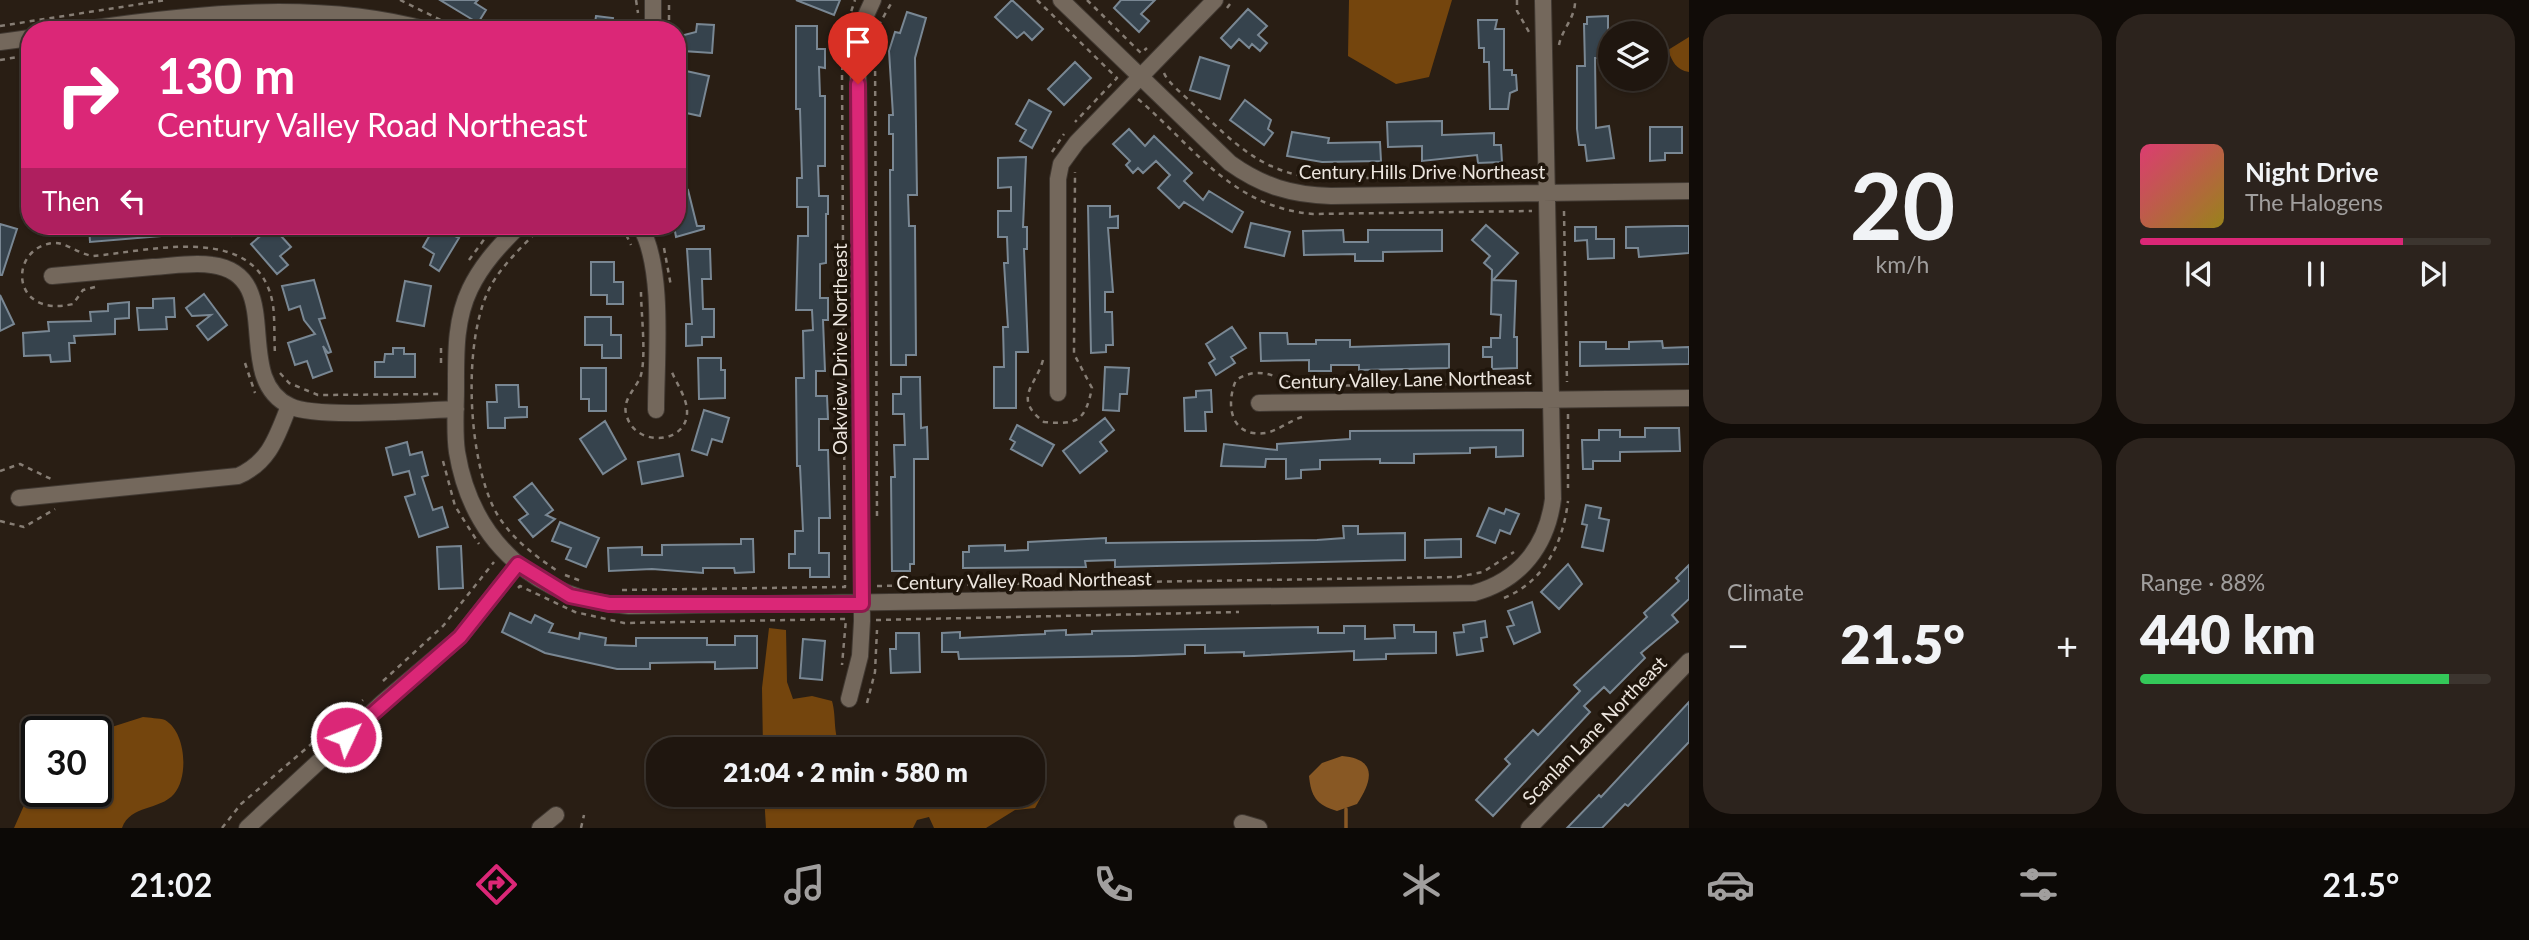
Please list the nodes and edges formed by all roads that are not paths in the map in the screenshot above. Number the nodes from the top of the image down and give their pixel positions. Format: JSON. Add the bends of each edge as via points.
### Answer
{"nodes":[{"id":1,"x":653,"y":0,"type":"edge"},
{"id":2,"x":873,"y":0,"type":"edge"},
{"id":3,"x":1061,"y":0,"type":"edge"},
{"id":4,"x":1215,"y":0,"type":"edge"},
{"id":5,"x":1544,"y":1,"type":"edge"},
{"id":6,"x":141,"y":21,"type":"edge"},
{"id":7,"x":402,"y":21,"type":"edge"},
{"id":8,"x":653,"y":21,"type":"edge"},
{"id":9,"x":21,"y":39,"type":"edge"},
{"id":10,"x":0,"y":42,"type":"edge"},
{"id":11,"x":1140,"y":77,"type":"junction"},
{"id":12,"x":1689,"y":191,"type":"edge"},
{"id":13,"x":1547,"y":192,"type":"junction"},
{"id":14,"x":511,"y":235,"type":"edge"},
{"id":15,"x":644,"y":235,"type":"edge"},
{"id":16,"x":52,"y":276,"type":"dead end"},
{"id":17,"x":1058,"y":393,"type":"dead end"},
{"id":18,"x":1550,"y":398,"type":"junction"},
{"id":19,"x":1689,"y":398,"type":"edge"},
{"id":20,"x":1259,"y":403,"type":"dead end"},
{"id":21,"x":289,"y":406,"type":"junction"},
{"id":22,"x":456,"y":410,"type":"junction"},
{"id":23,"x":656,"y":410,"type":"dead end"},
{"id":24,"x":19,"y":498,"type":"dead end"},
{"id":25,"x":518,"y":564,"type":"junction"},
{"id":26,"x":862,"y":604,"type":"junction"},
{"id":27,"x":1689,"y":661,"type":"edge"},
{"id":28,"x":849,"y":699,"type":"dead end"},
{"id":29,"x":556,"y":815,"type":"dead end"},
{"id":30,"x":1242,"y":823,"type":"dead end"},
{"id":31,"x":247,"y":828,"type":"edge"},
{"id":32,"x":540,"y":828,"type":"edge"},
{"id":33,"x":1259,"y":828,"type":"edge"},
{"id":34,"x":1529,"y":828,"type":"edge"}],
"edges":[{"from":1,"to":8,"type":"street"},
{"from":2,"to":26,"type":"street","name":"Oakview Drive Northeast","via":[[862,24],[858,56]]},
{"from":3,"to":11,"type":"street","name":"Century Hills Drive Northeast"},
{"from":4,"to":11,"type":"street"},
{"from":5,"to":13,"type":"street","name":"Century Valley Road Northeast"},
{"from":6,"to":7,"type":"street","via":[[253,4],[310,2],[370,9]]},
{"from":9,"to":10,"type":"street"},
{"from":11,"to":13,"type":"street","name":"Century Hills Drive Northeast","via":[[1230,163],[1281,190],[1331,196]]},
{"from":11,"to":17,"type":"street","via":[[1061,164]]},
{"from":12,"to":13,"type":"street","name":"Century Hills Drive Northeast"},
{"from":13,"to":18,"type":"street","name":"Century Valley Road Northeast"},
{"from":14,"to":22,"type":"street","name":"Century Valley Road Northeast","via":[[483,267],[464,303],[456,345]]},
{"from":15,"to":23,"type":"street","via":[[655,277]]},
{"from":16,"to":21,"type":"street","via":[[192,264],[229,270],[244,280],[252,294],[265,382]]},
{"from":18,"to":19,"type":"street","name":"Century Valley Lane Northeast"},
{"from":18,"to":20,"type":"street","name":"Century Valley Lane Northeast"},
{"from":18,"to":26,"type":"street","name":"Century Valley Road Northeast","via":[[1553,499],[1546,535],[1517,571],[1487,589],[1444,594]]},
{"from":21,"to":22,"type":"street","via":[[319,412]]},
{"from":21,"to":24,"type":"street","via":[[266,457],[238,476]]},
{"from":22,"to":25,"type":"street","name":"Century Valley Road Northeast","via":[[457,449],[467,490],[486,529]]},
{"from":25,"to":26,"type":"street","name":"Century Valley Road Northeast","via":[[570,596],[609,604]]},
{"from":25,"to":31,"type":"street","via":[[460,637]]},
{"from":26,"to":28,"type":"street","name":"Oakview Drive Northeast","via":[[860,656]]},
{"from":27,"to":34,"type":"street","name":"Scanlan Lane Northeast"},
{"from":29,"to":32,"type":"street"},
{"from":30,"to":33,"type":"street"}]}
